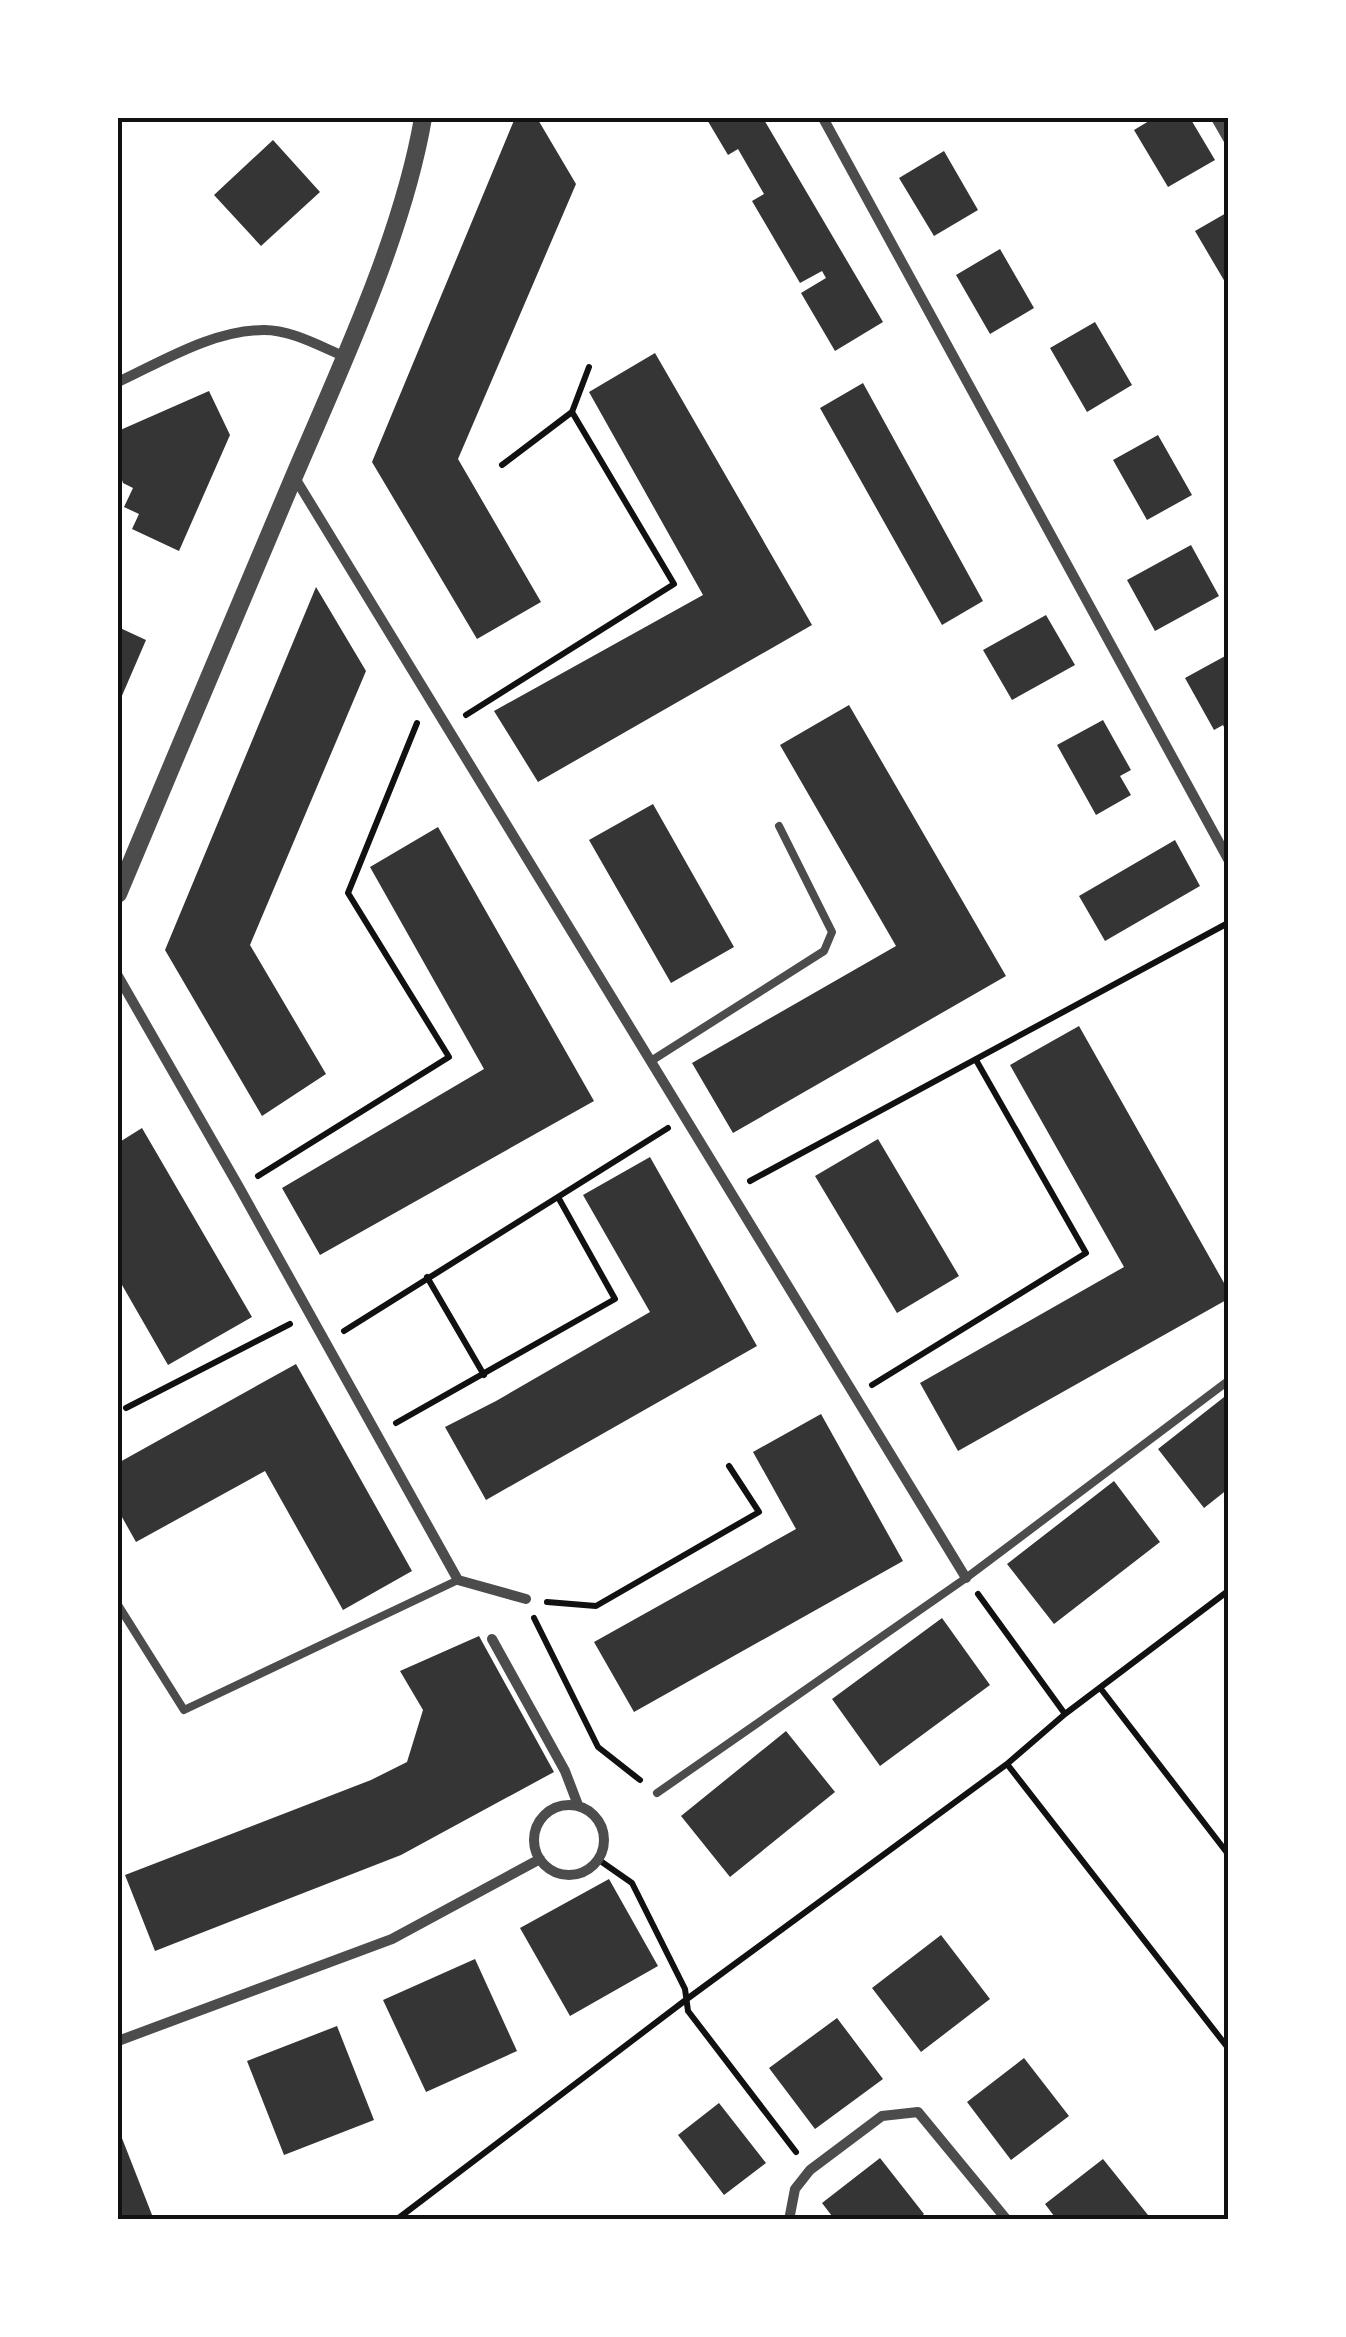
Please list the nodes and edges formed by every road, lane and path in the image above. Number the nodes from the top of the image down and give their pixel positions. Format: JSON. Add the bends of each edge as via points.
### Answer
{"nodes":[{"id":1,"x":424,"y":118,"type":"edge"},
{"id":2,"x":823,"y":118,"type":"edge"},
{"id":3,"x":1216,"y":118,"type":"edge"},
{"id":4,"x":1228,"y":139,"type":"edge"},
{"id":5,"x":346,"y":357,"type":"junction"},
{"id":6,"x":589,"y":367,"type":"dead end"},
{"id":7,"x":118,"y":382,"type":"edge"},
{"id":8,"x":572,"y":412,"type":"junction"},
{"id":9,"x":502,"y":465,"type":"dead end"},
{"id":10,"x":294,"y":477,"type":"junction"},
{"id":11,"x":428,"y":694,"type":"junction"},
{"id":12,"x":448,"y":726,"type":"junction"},
{"id":13,"x":779,"y":826,"type":"dead end"},
{"id":14,"x":1228,"y":860,"type":"edge"},
{"id":15,"x":118,"y":894,"type":"edge"},
{"id":16,"x":1228,"y":923,"type":"edge"},
{"id":17,"x":118,"y":976,"type":"edge"},
{"id":18,"x":652,"y":1060,"type":"junction"},
{"id":19,"x":976,"y":1060,"type":"junction"},
{"id":20,"x":686,"y":1116,"type":"junction"},
{"id":21,"x":240,"y":1187,"type":"junction"},
{"id":22,"x":730,"y":1190,"type":"junction"},
{"id":23,"x":558,"y":1197,"type":"junction"},
{"id":24,"x":427,"y":1277,"type":"junction"},
{"id":25,"x":310,"y":1314,"type":"junction"},
{"id":26,"x":326,"y":1342,"type":"junction"},
{"id":27,"x":484,"y":1374,"type":"junction"},
{"id":28,"x":1228,"y":1381,"type":"edge"},
{"id":29,"x":855,"y":1395,"type":"junction"},
{"id":30,"x":126,"y":1408,"type":"dead end"},
{"id":31,"x":378,"y":1434,"type":"junction"},
{"id":32,"x":729,"y":1466,"type":"dead end"},
{"id":33,"x":966,"y":1578,"type":"junction"},
{"id":34,"x":458,"y":1580,"type":"junction"},
{"id":35,"x":1228,"y":1591,"type":"edge"},
{"id":36,"x":526,"y":1600,"type":"junction"},
{"id":37,"x":118,"y":1605,"type":"edge"},
{"id":38,"x":492,"y":1639,"type":"dead end"},
{"id":39,"x":1101,"y":1688,"type":"junction"},
{"id":40,"x":1065,"y":1714,"type":"junction"},
{"id":41,"x":1006,"y":1764,"type":"junction"},
{"id":42,"x":657,"y":1793,"type":"joint"},
{"id":43,"x":578,"y":1806,"type":"junction"},
{"id":44,"x":1228,"y":1854,"type":"edge"},
{"id":45,"x":540,"y":1860,"type":"junction"},
{"id":46,"x":598,"y":1860,"type":"junction"},
{"id":47,"x":687,"y":1999,"type":"junction"},
{"id":48,"x":118,"y":2041,"type":"edge"},
{"id":49,"x":1228,"y":2048,"type":"edge"},
{"id":50,"x":810,"y":2170,"type":"junction"},
{"id":51,"x":396,"y":2220,"type":"edge"},
{"id":52,"x":789,"y":2220,"type":"edge"},
{"id":53,"x":1007,"y":2220,"type":"edge"}],
"edges":[{"from":1,"to":5,"type":"street","via":[[396,220]]},
{"from":2,"to":14,"type":"street"},
{"from":3,"to":4,"type":"street"},
{"from":5,"to":7,"type":"street","via":[[266,330],[221,336]]},
{"from":5,"to":10,"type":"street"},
{"from":6,"to":8,"type":"path"},
{"from":8,"to":9,"type":"path"},
{"from":8,"to":12,"type":"path","via":[[674,584]]},
{"from":10,"to":11,"type":"street"},
{"from":10,"to":15,"type":"street"},
{"from":11,"to":12,"type":"street"},
{"from":11,"to":21,"type":"path","via":[[348,893],[450,1058]]},
{"from":12,"to":18,"type":"street"},
{"from":13,"to":18,"type":"lane","via":[[832,932],[824,951]]},
{"from":16,"to":19,"type":"path"},
{"from":17,"to":21,"type":"street"},
{"from":18,"to":20,"type":"street"},
{"from":19,"to":22,"type":"path"},
{"from":19,"to":29,"type":"path","via":[[1086,1252]]},
{"from":20,"to":22,"type":"street"},
{"from":20,"to":23,"type":"path"},
{"from":21,"to":25,"type":"street"},
{"from":22,"to":29,"type":"street"},
{"from":23,"to":24,"type":"path"},
{"from":23,"to":27,"type":"path","via":[[615,1299]]},
{"from":24,"to":26,"type":"path"},
{"from":24,"to":27,"type":"path"},
{"from":25,"to":26,"type":"street"},
{"from":25,"to":30,"type":"path"},
{"from":26,"to":31,"type":"street"},
{"from":27,"to":31,"type":"path"},
{"from":28,"to":33,"type":"lane"},
{"from":29,"to":33,"type":"street"},
{"from":31,"to":34,"type":"street"},
{"from":32,"to":36,"type":"path","via":[[758,1512],[596,1606]]},
{"from":33,"to":40,"type":"path"},
{"from":33,"to":42,"type":"lane"},
{"from":34,"to":36,"type":"street"},
{"from":34,"to":37,"type":"lane","via":[[184,1710]]},
{"from":35,"to":39,"type":"path"},
{"from":36,"to":42,"type":"path","via":[[598,1748]]},
{"from":38,"to":43,"type":"street"},
{"from":39,"to":40,"type":"path"},
{"from":39,"to":44,"type":"path"},
{"from":40,"to":41,"type":"path"},
{"from":41,"to":47,"type":"path"},
{"from":41,"to":49,"type":"path"},
{"from":43,"to":45,"type":"street","via":[[554,1808],[537,1824],[534,1849]]},
{"from":43,"to":46,"type":"street","via":[[602,1828]]},
{"from":45,"to":46,"type":"street","via":[[569,1875]]},
{"from":45,"to":48,"type":"street","via":[[392,1939]]},
{"from":46,"to":47,"type":"path","via":[[632,1884]]},
{"from":47,"to":50,"type":"path","via":[[688,2011]]},
{"from":47,"to":51,"type":"path"},
{"from":50,"to":52,"type":"street","via":[[795,2189]]},
{"from":50,"to":53,"type":"street","via":[[882,2116],[918,2112]]}]}
